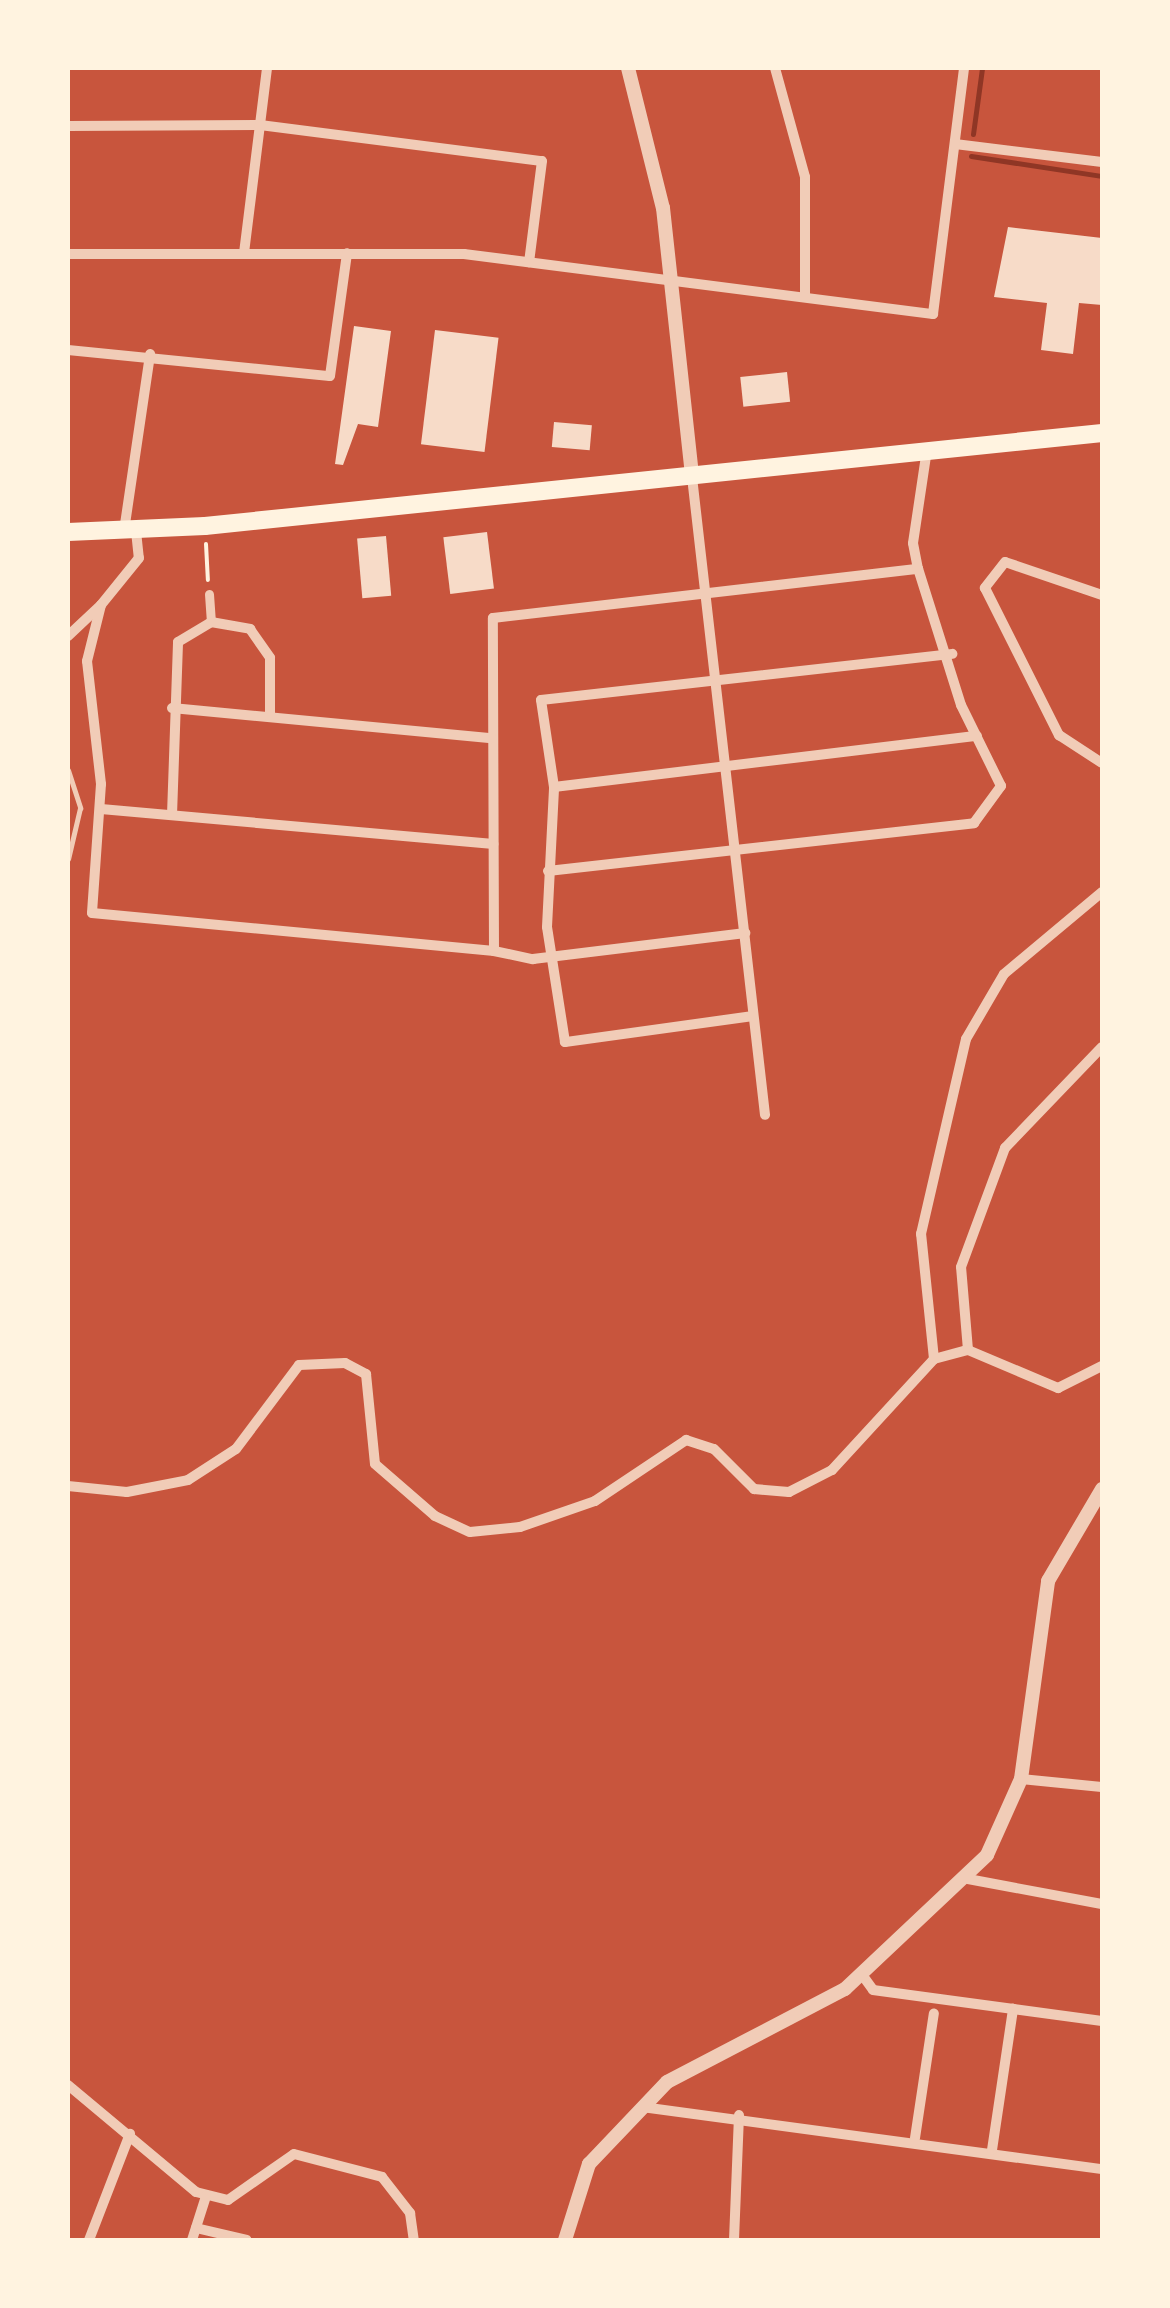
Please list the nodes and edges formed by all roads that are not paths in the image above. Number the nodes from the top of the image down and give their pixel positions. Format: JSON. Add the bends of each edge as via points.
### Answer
{"nodes":[{"id":1,"x":267,"y":68,"type":"edge"},
{"id":2,"x":628,"y":68,"type":"edge"},
{"id":3,"x":775,"y":68,"type":"edge"},
{"id":4,"x":964,"y":68,"type":"edge"},
{"id":5,"x":68,"y":126,"type":"edge"},
{"id":6,"x":260,"y":126,"type":"junction"},
{"id":7,"x":955,"y":144,"type":"junction"},
{"id":8,"x":1102,"y":162,"type":"edge"},
{"id":9,"x":244,"y":253,"type":"junction"},
{"id":10,"x":347,"y":253,"type":"junction"},
{"id":11,"x":68,"y":254,"type":"edge"},
{"id":12,"x":529,"y":262,"type":"junction"},
{"id":13,"x":670,"y":280,"type":"junction"},
{"id":14,"x":805,"y":297,"type":"junction"},
{"id":15,"x":68,"y":350,"type":"edge"},
{"id":16,"x":150,"y":354,"type":"junction"},
{"id":17,"x":1102,"y":433,"type":"edge"},
{"id":18,"x":926,"y":456,"type":"junction"},
{"id":19,"x":692,"y":477,"type":"junction"},
{"id":20,"x":130,"y":531,"type":"junction"},
{"id":21,"x":68,"y":532,"type":"edge"},
{"id":22,"x":918,"y":569,"type":"junction"},
{"id":23,"x":710,"y":593,"type":"junction"},
{"id":24,"x":210,"y":594,"type":"road end"},
{"id":25,"x":1102,"y":595,"type":"edge"},
{"id":26,"x":101,"y":605,"type":"junction"},
{"id":27,"x":211,"y":622,"type":"junction"},
{"id":28,"x":68,"y":636,"type":"edge"},
{"id":29,"x":952,"y":654,"type":"junction"},
{"id":30,"x":719,"y":679,"type":"junction"},
{"id":31,"x":172,"y":708,"type":"junction"},
{"id":32,"x":270,"y":717,"type":"junction"},
{"id":33,"x":977,"y":736,"type":"junction"},
{"id":34,"x":492,"y":738,"type":"junction"},
{"id":35,"x":1102,"y":763,"type":"edge"},
{"id":36,"x":728,"y":766,"type":"junction"},
{"id":37,"x":68,"y":770,"type":"edge"},
{"id":38,"x":554,"y":786,"type":"junction"},
{"id":39,"x":101,"y":809,"type":"junction"},
{"id":40,"x":172,"y":815,"type":"junction"},
{"id":41,"x":493,"y":844,"type":"junction"},
{"id":42,"x":736,"y":849,"type":"junction"},
{"id":43,"x":68,"y":859,"type":"edge"},
{"id":44,"x":548,"y":871,"type":"junction"},
{"id":45,"x":1102,"y":892,"type":"edge"},
{"id":46,"x":745,"y":933,"type":"junction"},
{"id":47,"x":494,"y":951,"type":"junction"},
{"id":48,"x":552,"y":957,"type":"junction"},
{"id":49,"x":754,"y":1016,"type":"junction"},
{"id":50,"x":1102,"y":1047,"type":"edge"},
{"id":51,"x":765,"y":1115,"type":"dead end"},
{"id":52,"x":968,"y":1350,"type":"junction"},
{"id":53,"x":934,"y":1360,"type":"junction"},
{"id":54,"x":1102,"y":1366,"type":"edge"},
{"id":55,"x":68,"y":1486,"type":"edge"},
{"id":56,"x":1102,"y":1489,"type":"edge"},
{"id":57,"x":1022,"y":1779,"type":"junction"},
{"id":58,"x":1102,"y":1788,"type":"edge"},
{"id":59,"x":968,"y":1879,"type":"junction"},
{"id":60,"x":1102,"y":1904,"type":"edge"},
{"id":61,"x":863,"y":1976,"type":"junction"},
{"id":62,"x":1014,"y":2010,"type":"junction"},
{"id":63,"x":934,"y":2012,"type":"dead end"},
{"id":64,"x":1102,"y":2022,"type":"edge"},
{"id":65,"x":68,"y":2085,"type":"edge"},
{"id":66,"x":641,"y":2107,"type":"junction"},
{"id":67,"x":738,"y":2115,"type":"junction"},
{"id":68,"x":130,"y":2133,"type":"junction"},
{"id":69,"x":915,"y":2138,"type":"junction"},
{"id":70,"x":992,"y":2150,"type":"junction"},
{"id":71,"x":1102,"y":2169,"type":"edge"},
{"id":72,"x":206,"y":2196,"type":"junction"},
{"id":73,"x":196,"y":2228,"type":"junction"},
{"id":74,"x":89,"y":2240,"type":"edge"},
{"id":75,"x":192,"y":2240,"type":"edge"},
{"id":76,"x":247,"y":2240,"type":"edge"},
{"id":77,"x":414,"y":2240,"type":"edge"},
{"id":78,"x":565,"y":2240,"type":"edge"},
{"id":79,"x":734,"y":2240,"type":"edge"}],
"edges":[{"from":1,"to":6,"type":"street"},
{"from":2,"to":13,"type":"street","via":[[655,165]]},
{"from":3,"to":14,"type":"street","via":[[805,177]]},
{"from":4,"to":7,"type":"street"},
{"from":5,"to":6,"type":"street"},
{"from":6,"to":9,"type":"street"},
{"from":6,"to":12,"type":"street","via":[[542,161]]},
{"from":7,"to":8,"type":"street"},
{"from":7,"to":14,"type":"street","via":[[933,314]]},
{"from":9,"to":10,"type":"street"},
{"from":9,"to":11,"type":"street"},
{"from":10,"to":12,"type":"street"},
{"from":10,"to":16,"type":"street","via":[[330,376]]},
{"from":12,"to":13,"type":"street"},
{"from":13,"to":14,"type":"street"},
{"from":13,"to":19,"type":"street"},
{"from":15,"to":16,"type":"street"},
{"from":16,"to":20,"type":"street"},
{"from":17,"to":18,"type":"main road"},
{"from":18,"to":19,"type":"main road"},
{"from":18,"to":22,"type":"street","via":[[912,542]]},
{"from":19,"to":20,"type":"main road"},
{"from":19,"to":23,"type":"street"},
{"from":20,"to":21,"type":"main road"},
{"from":20,"to":26,"type":"street","via":[[138,558]]},
{"from":22,"to":23,"type":"street"},
{"from":22,"to":29,"type":"street"},
{"from":23,"to":30,"type":"street"},
{"from":23,"to":34,"type":"street","via":[[493,618]]},
{"from":24,"to":27,"type":"street"},
{"from":25,"to":35,"type":"street","via":[[1006,562],[989,572],[985,588],[1059,735]]},
{"from":26,"to":28,"type":"street"},
{"from":26,"to":39,"type":"street","via":[[87,661]]},
{"from":27,"to":31,"type":"street","via":[[178,642]]},
{"from":27,"to":32,"type":"street","via":[[238,624],[262,642]]},
{"from":29,"to":30,"type":"street"},
{"from":29,"to":33,"type":"street"},
{"from":30,"to":36,"type":"street"},
{"from":30,"to":38,"type":"street","via":[[541,700]]},
{"from":31,"to":32,"type":"street"},
{"from":31,"to":40,"type":"street"},
{"from":32,"to":34,"type":"street"},
{"from":33,"to":36,"type":"street"},
{"from":33,"to":42,"type":"street","via":[[1001,786],[974,823]]},
{"from":34,"to":41,"type":"street"},
{"from":36,"to":38,"type":"street"},
{"from":36,"to":42,"type":"street"},
{"from":37,"to":43,"type":"lane","via":[[80,808]]},
{"from":38,"to":44,"type":"street"},
{"from":39,"to":40,"type":"street"},
{"from":39,"to":47,"type":"street","via":[[92,912]]},
{"from":40,"to":41,"type":"street"},
{"from":41,"to":47,"type":"street"},
{"from":42,"to":44,"type":"street"},
{"from":42,"to":46,"type":"street"},
{"from":44,"to":48,"type":"street"},
{"from":45,"to":53,"type":"street","via":[[1004,974],[966,1039],[920,1234]]},
{"from":46,"to":48,"type":"street"},
{"from":46,"to":49,"type":"street"},
{"from":47,"to":48,"type":"street"},
{"from":48,"to":49,"type":"street","via":[[565,1042]]},
{"from":49,"to":51,"type":"street"},
{"from":50,"to":52,"type":"street","via":[[1004,1148],[961,1266]]},
{"from":52,"to":53,"type":"street"},
{"from":52,"to":54,"type":"street","via":[[1058,1388]]},
{"from":53,"to":55,"type":"street","via":[[832,1470],[789,1492],[754,1489],[714,1449],[686,1440],[595,1501],[520,1527],[470,1532],[435,1516],[375,1464],[366,1374],[346,1363],[299,1366],[236,1449],[188,1480],[127,1492]]},
{"from":56,"to":57,"type":"street","via":[[1060,1553],[1042,1603]]},
{"from":57,"to":58,"type":"street"},
{"from":57,"to":59,"type":"street"},
{"from":59,"to":60,"type":"street"},
{"from":59,"to":61,"type":"street"},
{"from":61,"to":62,"type":"street","via":[[872,1990]]},
{"from":61,"to":66,"type":"street","via":[[690,2066]]},
{"from":62,"to":64,"type":"street"},
{"from":62,"to":70,"type":"street"},
{"from":63,"to":69,"type":"street"},
{"from":65,"to":68,"type":"street"},
{"from":66,"to":67,"type":"street"},
{"from":66,"to":78,"type":"street","via":[[589,2164]]},
{"from":67,"to":69,"type":"street"},
{"from":67,"to":79,"type":"street"},
{"from":68,"to":72,"type":"street","via":[[138,2152]]},
{"from":68,"to":74,"type":"street"},
{"from":69,"to":70,"type":"street"},
{"from":70,"to":71,"type":"street"},
{"from":72,"to":73,"type":"street"},
{"from":72,"to":77,"type":"street","via":[[228,2200],[294,2154],[382,2177],[410,2214]]},
{"from":73,"to":75,"type":"street"},
{"from":73,"to":76,"type":"street"}]}
